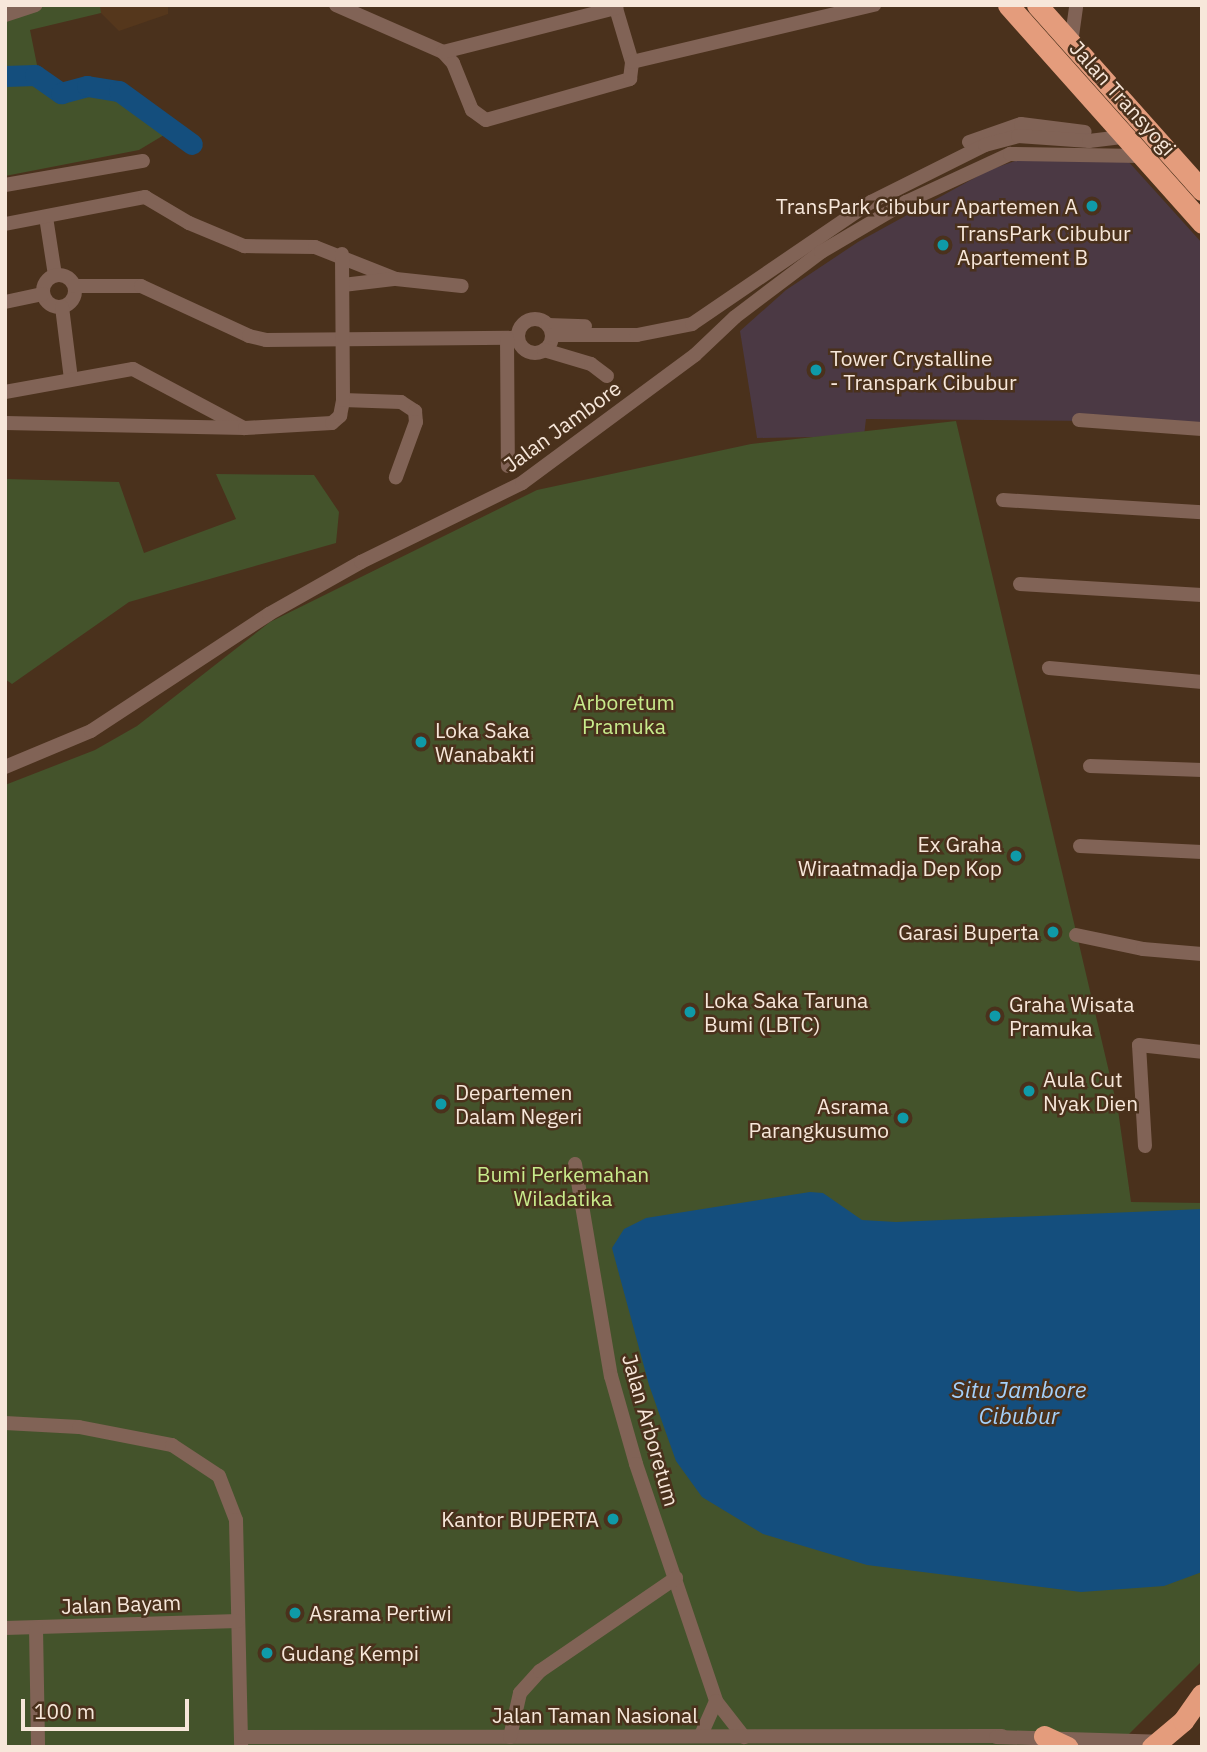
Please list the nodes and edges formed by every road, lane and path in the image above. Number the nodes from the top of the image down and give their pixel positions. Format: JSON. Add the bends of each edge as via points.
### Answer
{"nodes":[{"id":1,"x":35,"y":5,"type":"edge"},
{"id":2,"x":336,"y":5,"type":"edge"},
{"id":3,"x":874,"y":5,"type":"edge"},
{"id":4,"x":1008,"y":5,"type":"edge"},
{"id":5,"x":1037,"y":5,"type":"edge"},
{"id":6,"x":1074,"y":6,"type":"edge"},
{"id":7,"x":616,"y":7,"type":"edge"},
{"id":8,"x":5,"y":15,"type":"edge"},
{"id":9,"x":1071,"y":43,"type":"junction"},
{"id":10,"x":443,"y":52,"type":"junction"},
{"id":11,"x":632,"y":62,"type":"junction"},
{"id":12,"x":1120,"y":132,"type":"junction"},
{"id":13,"x":1141,"y":156,"type":"junction"},
{"id":14,"x":143,"y":161,"type":"dead end"},
{"id":15,"x":5,"y":185,"type":"edge"},
{"id":16,"x":1202,"y":190,"type":"edge"},
{"id":17,"x":46,"y":216,"type":"junction"},
{"id":18,"x":1202,"y":223,"type":"edge"},
{"id":19,"x":5,"y":224,"type":"edge"},
{"id":20,"x":342,"y":254,"type":"junction"},
{"id":21,"x":55,"y":275,"type":"junction"},
{"id":22,"x":396,"y":279,"type":"junction"},
{"id":23,"x":343,"y":285,"type":"junction"},
{"id":24,"x":75,"y":286,"type":"junction"},
{"id":25,"x":462,"y":286,"type":"dead end"},
{"id":26,"x":43,"y":294,"type":"junction"},
{"id":27,"x":5,"y":302,"type":"edge"},
{"id":28,"x":62,"y":307,"type":"junction"},
{"id":29,"x":550,"y":330,"type":"junction"},
{"id":30,"x":512,"y":338,"type":"junction"},
{"id":31,"x":343,"y":342,"type":"junction"},
{"id":32,"x":544,"y":350,"type":"junction"},
{"id":33,"x":607,"y":376,"type":"dead end"},
{"id":34,"x":71,"y":379,"type":"junction"},
{"id":35,"x":5,"y":392,"type":"edge"},
{"id":36,"x":343,"y":400,"type":"junction"},
{"id":37,"x":1079,"y":420,"type":"dead end"},
{"id":38,"x":5,"y":423,"type":"edge"},
{"id":39,"x":245,"y":428,"type":"junction"},
{"id":40,"x":1202,"y":429,"type":"edge"},
{"id":41,"x":509,"y":466,"type":"dead end"},
{"id":42,"x":397,"y":477,"type":"dead end"},
{"id":43,"x":1003,"y":500,"type":"dead end"},
{"id":44,"x":1202,"y":512,"type":"edge"},
{"id":45,"x":1020,"y":584,"type":"dead end"},
{"id":46,"x":1202,"y":595,"type":"edge"},
{"id":47,"x":1049,"y":668,"type":"dead end"},
{"id":48,"x":1202,"y":681,"type":"edge"},
{"id":49,"x":1090,"y":766,"type":"dead end"},
{"id":50,"x":5,"y":767,"type":"edge"},
{"id":51,"x":1202,"y":770,"type":"edge"},
{"id":52,"x":1080,"y":846,"type":"dead end"},
{"id":53,"x":1202,"y":852,"type":"edge"},
{"id":54,"x":1076,"y":936,"type":"dead end"},
{"id":55,"x":1202,"y":954,"type":"edge"},
{"id":56,"x":1202,"y":1052,"type":"edge"},
{"id":57,"x":1145,"y":1146,"type":"dead end"},
{"id":58,"x":575,"y":1164,"type":"dead end"},
{"id":59,"x":5,"y":1423,"type":"edge"},
{"id":60,"x":676,"y":1578,"type":"junction"},
{"id":61,"x":238,"y":1621,"type":"junction"},
{"id":62,"x":5,"y":1628,"type":"edge"},
{"id":63,"x":36,"y":1628,"type":"junction"},
{"id":64,"x":1202,"y":1694,"type":"edge"},
{"id":65,"x":716,"y":1701,"type":"junction"},
{"id":66,"x":1202,"y":1704,"type":"edge"},
{"id":67,"x":1183,"y":1721,"type":"junction"},
{"id":68,"x":701,"y":1735,"type":"junction"},
{"id":69,"x":1044,"y":1736,"type":"junction"},
{"id":70,"x":510,"y":1737,"type":"junction"},
{"id":71,"x":744,"y":1737,"type":"junction"},
{"id":72,"x":242,"y":1742,"type":"edge"},
{"id":73,"x":349,"y":1743,"type":"edge"},
{"id":74,"x":1156,"y":1744,"type":"edge"},
{"id":75,"x":38,"y":1747,"type":"edge"},
{"id":76,"x":1068,"y":1747,"type":"edge"}],
"edges":[{"from":1,"to":8,"type":"street"},
{"from":2,"to":10,"type":"street"},
{"from":3,"to":11,"type":"street"},
{"from":4,"to":12,"type":"highway","name":"Jalan Transyogi"},
{"from":5,"to":9,"type":"highway","name":"Jalan Transyogi"},
{"from":6,"to":9,"type":"street"},
{"from":7,"to":10,"type":"street"},
{"from":7,"to":11,"type":"street"},
{"from":9,"to":16,"type":"highway","name":"Jalan Transyogi"},
{"from":10,"to":11,"type":"street","via":[[453,63],[472,110],[486,120],[622,83],[632,77]]},
{"from":12,"to":13,"type":"highway","name":"Jalan Transyogi"},
{"from":12,"to":29,"type":"street","via":[[1088,141],[1020,130],[1000,134],[869,194],[689,318],[652,327]]},
{"from":13,"to":18,"type":"highway","name":"Jalan Transyogi"},
{"from":13,"to":50,"type":"street","name":"Jalan Jambore","via":[[1010,154],[906,202],[821,252],[735,317],[695,355],[522,483],[361,562],[269,614],[90,731]]},
{"from":14,"to":15,"type":"street"},
{"from":17,"to":19,"type":"street"},
{"from":17,"to":20,"type":"street","via":[[145,197],[189,223],[244,246],[315,247]]},
{"from":17,"to":21,"type":"street"},
{"from":20,"to":22,"type":"street"},
{"from":20,"to":23,"type":"street"},
{"from":21,"to":24,"type":"street","via":[[70,278]]},
{"from":21,"to":26,"type":"street","via":[[45,283]]},
{"from":22,"to":23,"type":"street"},
{"from":22,"to":25,"type":"street"},
{"from":23,"to":31,"type":"street"},
{"from":24,"to":28,"type":"street","via":[[73,299]]},
{"from":24,"to":31,"type":"street","via":[[141,286],[249,336]]},
{"from":26,"to":27,"type":"street"},
{"from":26,"to":28,"type":"street","via":[[51,305]]},
{"from":28,"to":34,"type":"street"},
{"from":29,"to":30,"type":"street","via":[[539,319],[528,320]]},
{"from":29,"to":32,"type":"street"},
{"from":30,"to":31,"type":"street"},
{"from":30,"to":32,"type":"street","via":[[527,351]]},
{"from":30,"to":41,"type":"street"},
{"from":31,"to":36,"type":"street"},
{"from":32,"to":33,"type":"street","via":[[591,364]]},
{"from":34,"to":35,"type":"street"},
{"from":34,"to":39,"type":"street","via":[[133,369]]},
{"from":36,"to":39,"type":"street","via":[[340,416],[326,426]]},
{"from":36,"to":42,"type":"street","via":[[401,402],[415,411],[416,422]]},
{"from":37,"to":40,"type":"street"},
{"from":38,"to":39,"type":"street"},
{"from":43,"to":44,"type":"street"},
{"from":45,"to":46,"type":"street"},
{"from":47,"to":48,"type":"street"},
{"from":49,"to":51,"type":"street"},
{"from":52,"to":53,"type":"street"},
{"from":54,"to":55,"type":"street"},
{"from":56,"to":57,"type":"street","via":[[1139,1045]]},
{"from":58,"to":60,"type":"street","name":"Jalan Arboretum","via":[[611,1376]]},
{"from":59,"to":61,"type":"street","via":[[79,1427],[173,1445],[219,1476],[234,1507]]},
{"from":60,"to":65,"type":"street","name":"Jalan Arboretum"},
{"from":60,"to":70,"type":"street","via":[[540,1671],[520,1693]]},
{"from":61,"to":63,"type":"street","name":"Jalan Bayam"},
{"from":61,"to":72,"type":"street"},
{"from":62,"to":63,"type":"street","name":"Jalan Bayam"},
{"from":63,"to":75,"type":"street"},
{"from":64,"to":67,"type":"highway"},
{"from":65,"to":68,"type":"street"},
{"from":65,"to":71,"type":"street","name":"Jalan Arboretum"},
{"from":66,"to":67,"type":"highway"},
{"from":67,"to":74,"type":"highway"},
{"from":68,"to":70,"type":"street","name":"Jalan Taman Nasional"},
{"from":68,"to":71,"type":"street","name":"Jalan Taman Nasional"},
{"from":69,"to":71,"type":"street","name":"Jalan Taman Nasional"},
{"from":69,"to":74,"type":"street","name":"Jalan Taman Nasional"},
{"from":69,"to":76,"type":"highway"},
{"from":70,"to":73,"type":"street","name":"Jalan Taman Nasional"},
{"from":72,"to":73,"type":"street","name":"Jalan Taman Nasional"}]}
